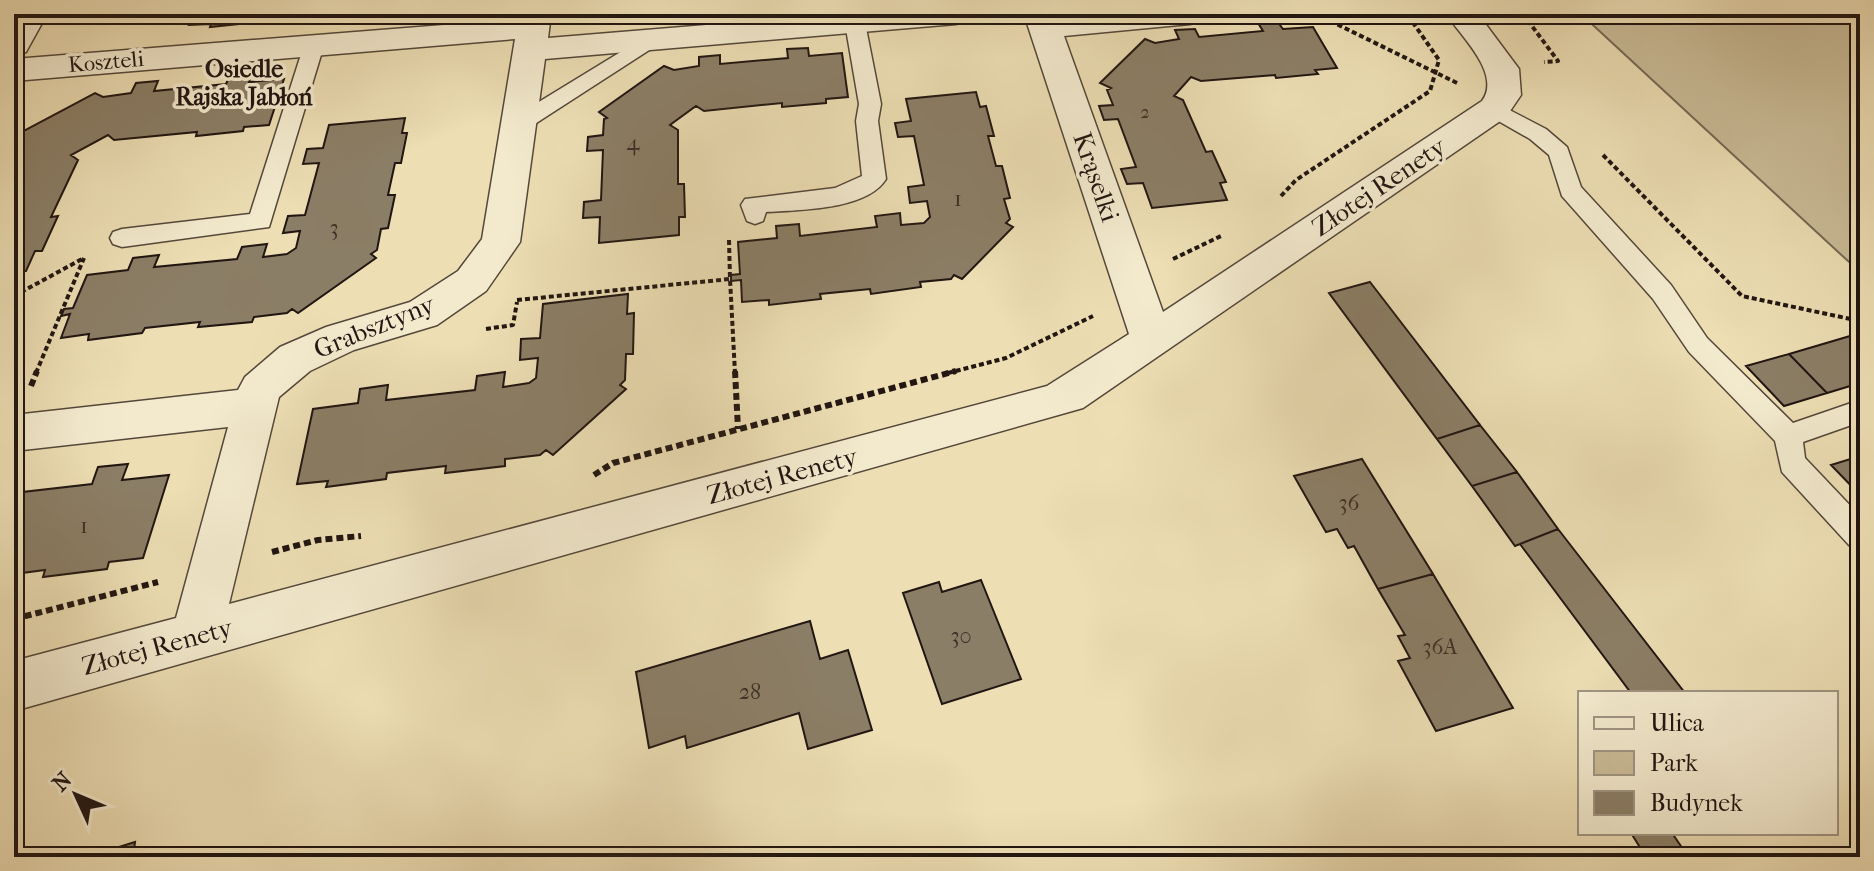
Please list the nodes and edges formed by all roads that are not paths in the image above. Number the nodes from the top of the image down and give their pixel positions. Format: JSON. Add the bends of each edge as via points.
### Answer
{"nodes":[{"id":1,"x":31,"y":14,"type":"edge"},
{"id":2,"x":956,"y":14,"type":"edge"},
{"id":3,"x":1190,"y":14,"type":"edge"},
{"id":4,"x":1462,"y":14,"type":"edge"},
{"id":5,"x":1042,"y":21,"type":"edge"},
{"id":6,"x":855,"y":23,"type":"junction"},
{"id":7,"x":532,"y":31,"type":"edge"},
{"id":8,"x":650,"y":40,"type":"junction"},
{"id":9,"x":14,"y":45,"type":"edge"},
{"id":10,"x":314,"y":45,"type":"junction"},
{"id":11,"x":14,"y":70,"type":"edge"},
{"id":12,"x":1478,"y":103,"type":"junction"},
{"id":13,"x":519,"y":124,"type":"junction"},
{"id":14,"x":755,"y":215,"type":"dead end"},
{"id":15,"x":122,"y":238,"type":"road end"},
{"id":16,"x":1152,"y":340,"type":"junction"},
{"id":17,"x":255,"y":406,"type":"junction"},
{"id":18,"x":1860,"y":411,"type":"edge"},
{"id":19,"x":20,"y":416,"type":"edge"},
{"id":20,"x":1788,"y":436,"type":"junction"},
{"id":21,"x":1860,"y":536,"type":"edge"},
{"id":22,"x":196,"y":637,"type":"junction"},
{"id":23,"x":14,"y":686,"type":"edge"}],
"edges":[{"from":1,"to":9,"type":"street"},
{"from":2,"to":6,"type":"street","name":"Koszteli"},
{"from":3,"to":5,"type":"street"},
{"from":4,"to":12,"type":"street","via":[[1502,69],[1504,95]]},
{"from":5,"to":16,"type":"street","name":"Krąselki"},
{"from":6,"to":8,"type":"street","name":"Koszteli"},
{"from":6,"to":14,"type":"lane","via":[[870,104],[874,179],[865,189],[847,194],[753,205]]},
{"from":7,"to":8,"type":"street","name":"Koszteli"},
{"from":7,"to":10,"type":"street","name":"Koszteli"},
{"from":7,"to":13,"type":"street","name":"Grabsztyny"},
{"from":8,"to":13,"type":"lane"},
{"from":10,"to":11,"type":"street","name":"Koszteli"},
{"from":10,"to":15,"type":"lane","via":[[260,221]]},
{"from":12,"to":16,"type":"street","name":"Złotej Renety"},
{"from":12,"to":20,"type":"lane","via":[[1538,134],[1559,152],[1570,190],[1662,292],[1698,345]]},
{"from":13,"to":17,"type":"street","name":"Grabsztyny","via":[[501,242],[472,281],[423,314],[341,338],[295,359],[260,389]]},
{"from":16,"to":22,"type":"street","name":"Złotej Renety","via":[[1052,402]]},
{"from":17,"to":19,"type":"street"},
{"from":17,"to":22,"type":"street","name":"Grabsztyny"},
{"from":18,"to":20,"type":"lane"},
{"from":20,"to":21,"type":"lane","via":[[1792,463]]},
{"from":22,"to":23,"type":"street","name":"Złotej Renety"}]}
